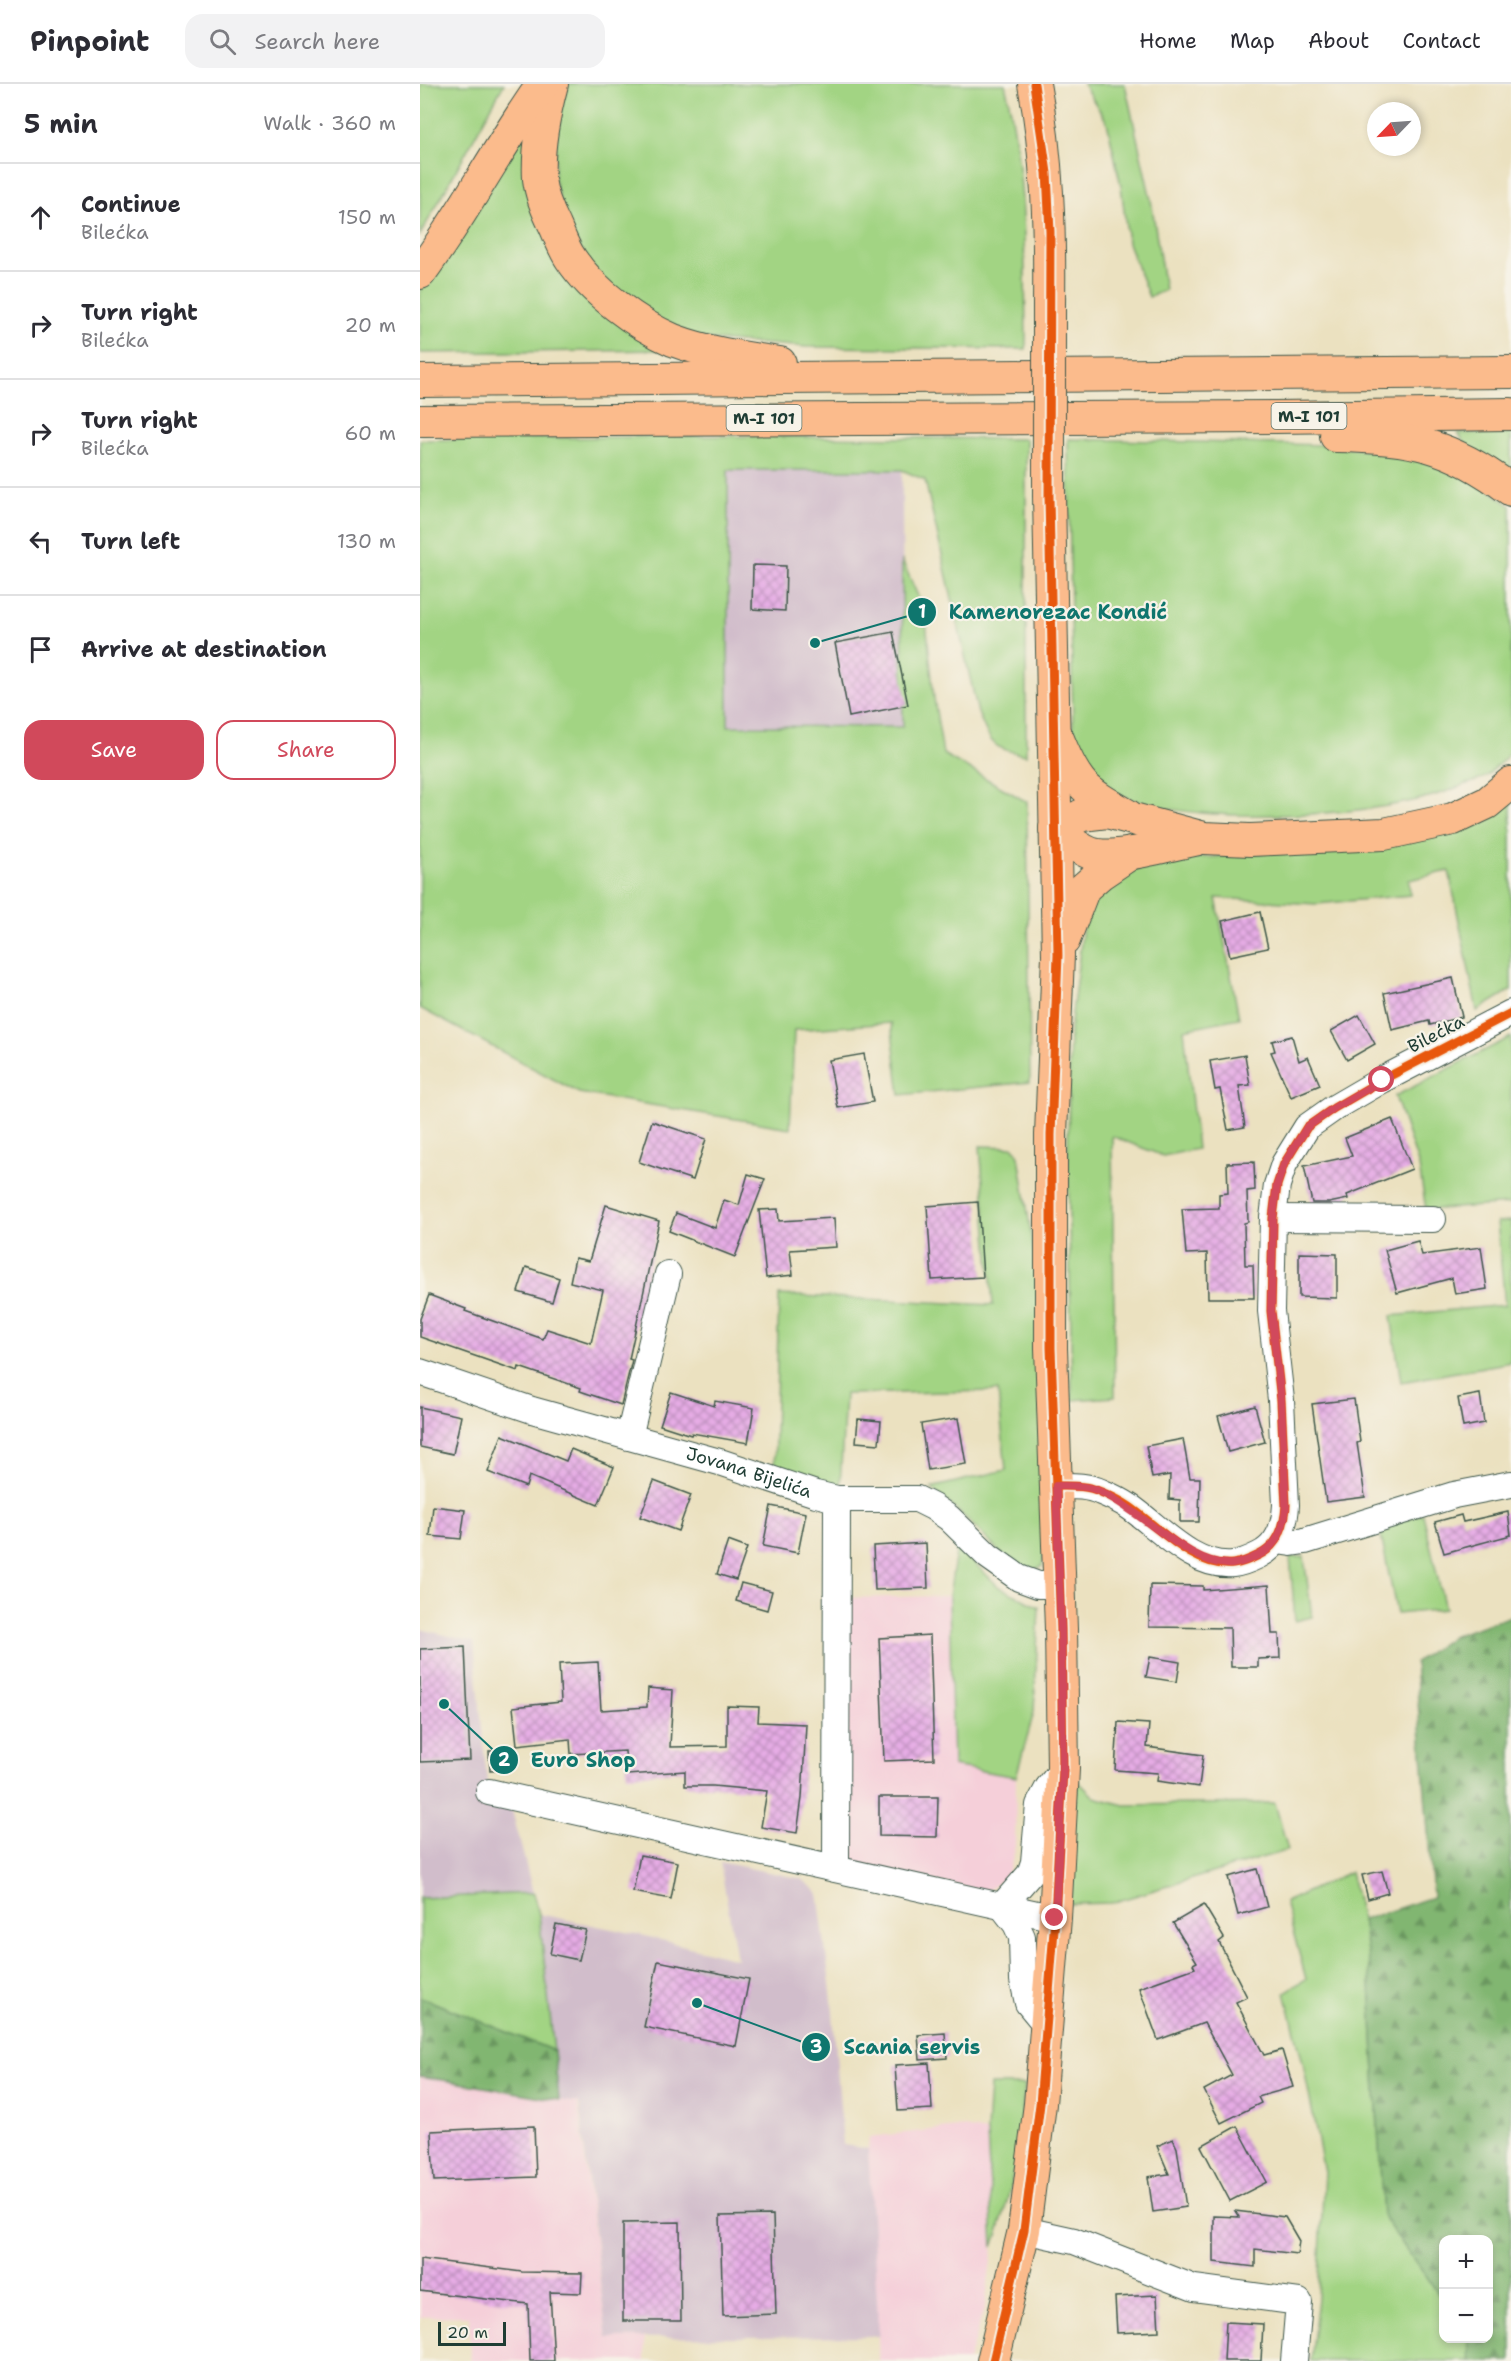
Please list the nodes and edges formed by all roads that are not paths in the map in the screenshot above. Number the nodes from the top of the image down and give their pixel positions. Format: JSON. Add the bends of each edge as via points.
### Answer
{"nodes":[{"id":1,"x":543,"y":84,"type":"edge"},
{"id":2,"x":552,"y":84,"type":"edge"},
{"id":3,"x":1034,"y":84,"type":"edge"},
{"id":4,"x":420,"y":273,"type":"edge"},
{"id":5,"x":1511,"y":372,"type":"edge"},
{"id":6,"x":958,"y":375,"type":"junction"},
{"id":7,"x":420,"y":381,"type":"edge"},
{"id":8,"x":1511,"y":414,"type":"edge"},
{"id":9,"x":1108,"y":418,"type":"junction"},
{"id":10,"x":420,"y":421,"type":"edge"},
{"id":11,"x":1511,"y":490,"type":"edge"},
{"id":12,"x":1053,"y":727,"type":"junction"},
{"id":13,"x":1511,"y":783,"type":"edge"},
{"id":14,"x":1130,"y":817,"type":"junction"},
{"id":15,"x":1055,"y":829,"type":"junction"},
{"id":16,"x":1204,"y":837,"type":"junction"},
{"id":17,"x":1131,"y":853,"type":"junction"},
{"id":18,"x":1058,"y":955,"type":"junction"},
{"id":19,"x":1511,"y":1013,"type":"edge"},
{"id":20,"x":1273,"y":1218,"type":"junction"},
{"id":21,"x":1433,"y":1219,"type":"dead end"},
{"id":22,"x":668,"y":1274,"type":"dead end"},
{"id":23,"x":420,"y":1372,"type":"edge"},
{"id":24,"x":629,"y":1437,"type":"junction"},
{"id":25,"x":1511,"y":1484,"type":"edge"},
{"id":26,"x":1056,"y":1486,"type":"junction"},
{"id":27,"x":837,"y":1499,"type":"junction"},
{"id":28,"x":1277,"y":1541,"type":"junction"},
{"id":29,"x":1060,"y":1585,"type":"junction"},
{"id":30,"x":1063,"y":1769,"type":"junction"},
{"id":31,"x":489,"y":1792,"type":"dead end"},
{"id":32,"x":836,"y":1869,"type":"junction"},
{"id":33,"x":1002,"y":1906,"type":"junction"},
{"id":34,"x":1055,"y":1918,"type":"junction"},
{"id":35,"x":1047,"y":2026,"type":"junction"},
{"id":36,"x":1024,"y":2230,"type":"junction"},
{"id":37,"x":993,"y":2361,"type":"edge"},
{"id":38,"x":1294,"y":2361,"type":"edge"}],
"edges":[{"from":1,"to":4,"type":"main road"},
{"from":2,"to":6,"type":"main road","via":[[540,140],[543,202],[571,258],[606,298],[650,328],[694,347],[825,368],[910,369]]},
{"from":3,"to":12,"type":"main road","bridge":true,"via":[[1047,172],[1050,232]]},
{"from":5,"to":6,"type":"main road"},
{"from":6,"to":7,"type":"main road"},
{"from":8,"to":9,"type":"main road","number":"M-I 101"},
{"from":9,"to":10,"type":"main road","number":"M-I 101"},
{"from":9,"to":11,"type":"main road","via":[[1141,433],[1403,439],[1455,454]]},
{"from":12,"to":14,"type":"main road","via":[[1079,783]]},
{"from":12,"to":15,"type":"main road"},
{"from":13,"to":16,"type":"main road","via":[[1487,803],[1454,819],[1384,834],[1250,840]]},
{"from":14,"to":15,"type":"main road","via":[[1107,812],[1082,815]]},
{"from":14,"to":16,"type":"main road"},
{"from":15,"to":17,"type":"main road","via":[[1092,854]]},
{"from":15,"to":18,"type":"main road"},
{"from":16,"to":17,"type":"main road"},
{"from":17,"to":18,"type":"main road","via":[[1084,888]]},
{"from":18,"to":26,"type":"main road","via":[[1051,1135],[1051,1348]]},
{"from":19,"to":20,"type":"street","name":"Bilećka","via":[[1382,1080],[1307,1127],[1284,1164]]},
{"from":20,"to":21,"type":"street"},
{"from":20,"to":28,"type":"street","name":"Bilećka","via":[[1271,1311],[1281,1400],[1286,1505]]},
{"from":22,"to":24,"type":"street"},
{"from":23,"to":24,"type":"street","name":"Jovana Bijelića","via":[[532,1410]]},
{"from":24,"to":27,"type":"street","name":"Jovana Bijelića"},
{"from":25,"to":28,"type":"street","via":[[1454,1495],[1305,1541]]},
{"from":26,"to":28,"type":"street","via":[[1099,1490],[1128,1506],[1184,1548],[1219,1563],[1241,1563]]},
{"from":26,"to":29,"type":"main road"},
{"from":27,"to":29,"type":"street","name":"Jovana Bijelića","via":[[917,1499],[949,1518],[988,1556],[1018,1578],[1038,1585]]},
{"from":27,"to":32,"type":"street"},
{"from":29,"to":30,"type":"main road"},
{"from":30,"to":33,"type":"street","via":[[1040,1805],[1030,1874]]},
{"from":30,"to":34,"type":"main road"},
{"from":31,"to":32,"type":"street"},
{"from":32,"to":33,"type":"street"},
{"from":33,"to":34,"type":"street"},
{"from":33,"to":35,"type":"street","via":[[1022,1937],[1024,1994]]},
{"from":34,"to":35,"type":"main road"},
{"from":35,"to":36,"type":"main road"},
{"from":36,"to":37,"type":"main road"},
{"from":36,"to":38,"type":"street","via":[[1074,2241],[1194,2288],[1299,2302]]}]}
